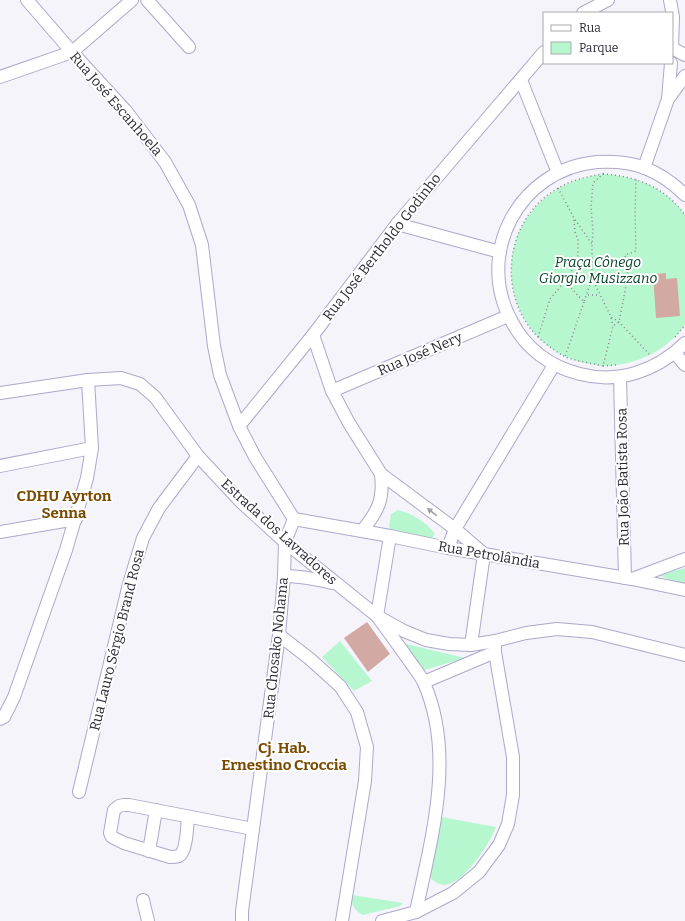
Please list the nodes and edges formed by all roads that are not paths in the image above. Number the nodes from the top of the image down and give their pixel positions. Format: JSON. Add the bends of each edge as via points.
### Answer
{"nodes":[{"id":1,"x":27,"y":0,"type":"edge"},
{"id":2,"x":132,"y":0,"type":"edge"},
{"id":3,"x":147,"y":0,"type":"edge"},
{"id":4,"x":608,"y":0,"type":"edge"},
{"id":5,"x":670,"y":0,"type":"edge"},
{"id":6,"x":585,"y":12,"type":"edge"},
{"id":7,"x":672,"y":12,"type":"edge"},
{"id":8,"x":189,"y":47,"type":"dead end"},
{"id":9,"x":673,"y":50,"type":"edge"},
{"id":10,"x":72,"y":52,"type":"junction"},
{"id":11,"x":543,"y":53,"type":"edge"},
{"id":12,"x":685,"y":56,"type":"edge"},
{"id":13,"x":671,"y":64,"type":"edge"},
{"id":14,"x":0,"y":76,"type":"edge"},
{"id":15,"x":685,"y":76,"type":"edge"},
{"id":16,"x":521,"y":80,"type":"junction"},
{"id":17,"x":668,"y":99,"type":"junction"},
{"id":18,"x":644,"y":168,"type":"junction"},
{"id":19,"x":558,"y":173,"type":"junction"},
{"id":20,"x":685,"y":194,"type":"edge"},
{"id":21,"x":397,"y":224,"type":"junction"},
{"id":22,"x":500,"y":252,"type":"junction"},
{"id":23,"x":508,"y":316,"type":"junction"},
{"id":24,"x":313,"y":335,"type":"junction"},
{"id":25,"x":685,"y":343,"type":"edge"},
{"id":26,"x":675,"y":353,"type":"junction"},
{"id":27,"x":554,"y":365,"type":"junction"},
{"id":28,"x":685,"y":365,"type":"edge"},
{"id":29,"x":619,"y":371,"type":"junction"},
{"id":30,"x":88,"y":380,"type":"junction"},
{"id":31,"x":332,"y":391,"type":"junction"},
{"id":32,"x":0,"y":393,"type":"edge"},
{"id":33,"x":239,"y":426,"type":"junction"},
{"id":34,"x":92,"y":448,"type":"junction"},
{"id":35,"x":198,"y":456,"type":"junction"},
{"id":36,"x":0,"y":466,"type":"edge"},
{"id":37,"x":381,"y":474,"type":"junction"},
{"id":38,"x":76,"y":519,"type":"junction"},
{"id":39,"x":294,"y":519,"type":"junction"},
{"id":40,"x":455,"y":529,"type":"junction"},
{"id":41,"x":362,"y":531,"type":"junction"},
{"id":42,"x":0,"y":532,"type":"edge"},
{"id":43,"x":390,"y":536,"type":"junction"},
{"id":44,"x":286,"y":542,"type":"junction"},
{"id":45,"x":448,"y":548,"type":"junction"},
{"id":46,"x":484,"y":554,"type":"junction"},
{"id":47,"x":685,"y":559,"type":"edge"},
{"id":48,"x":284,"y":576,"type":"junction"},
{"id":49,"x":628,"y":578,"type":"junction"},
{"id":50,"x":336,"y":584,"type":"junction"},
{"id":51,"x":685,"y":590,"type":"edge"},
{"id":52,"x":377,"y":616,"type":"junction"},
{"id":53,"x":279,"y":635,"type":"junction"},
{"id":54,"x":471,"y":645,"type":"junction"},
{"id":55,"x":495,"y":646,"type":"junction"},
{"id":56,"x":685,"y":655,"type":"edge"},
{"id":57,"x":424,"y":682,"type":"junction"},
{"id":58,"x":0,"y":719,"type":"edge"},
{"id":59,"x":79,"y":792,"type":"dead end"},
{"id":60,"x":156,"y":810,"type":"junction"},
{"id":61,"x":188,"y":817,"type":"junction"},
{"id":62,"x":253,"y":829,"type":"junction"},
{"id":63,"x":149,"y":851,"type":"junction"},
{"id":64,"x":143,"y":900,"type":"dead end"},
{"id":65,"x":416,"y":912,"type":"junction"},
{"id":66,"x":148,"y":921,"type":"edge"},
{"id":67,"x":242,"y":921,"type":"edge"},
{"id":68,"x":342,"y":921,"type":"edge"},
{"id":69,"x":382,"y":921,"type":"edge"}],
"edges":[{"from":1,"to":10,"type":"street","name":"Rua José Escanhoela"},
{"from":2,"to":10,"type":"street"},
{"from":3,"to":8,"type":"street"},
{"from":4,"to":6,"type":"street"},
{"from":5,"to":7,"type":"street"},
{"from":9,"to":12,"type":"street"},
{"from":10,"to":14,"type":"street"},
{"from":10,"to":33,"type":"street","name":"Rua José Escanhoela","via":[[126,111],[165,162],[189,206],[202,245],[220,375]]},
{"from":11,"to":16,"type":"street","name":"Rua José Bertholdo Godinho"},
{"from":13,"to":17,"type":"street"},
{"from":15,"to":17,"type":"street"},
{"from":16,"to":19,"type":"street"},
{"from":16,"to":21,"type":"street","name":"Rua José Bertholdo Godinho"},
{"from":17,"to":18,"type":"street"},
{"from":18,"to":19,"type":"street","via":[[607,161],[589,163]]},
{"from":18,"to":20,"type":"street","via":[[664,178]]},
{"from":19,"to":22,"type":"street","via":[[534,190],[519,206],[508,225]]},
{"from":21,"to":22,"type":"street"},
{"from":21,"to":24,"type":"street","name":"Rua José Bertholdo Godinho"},
{"from":22,"to":23,"type":"street","via":[[499,285]]},
{"from":23,"to":27,"type":"street","via":[[523,339]]},
{"from":23,"to":31,"type":"street","name":"Rua José Nery"},
{"from":24,"to":31,"type":"street"},
{"from":24,"to":33,"type":"street","name":"Rua José Bertholdo Godinho"},
{"from":25,"to":26,"type":"street"},
{"from":26,"to":28,"type":"street"},
{"from":26,"to":29,"type":"street","via":[[646,370]]},
{"from":27,"to":29,"type":"street","via":[[586,376]]},
{"from":27,"to":40,"type":"street"},
{"from":29,"to":49,"type":"street","name":"Rua João Batista Rosa"},
{"from":30,"to":32,"type":"street","name":"Estrada dos Lavradores"},
{"from":30,"to":34,"type":"street"},
{"from":30,"to":35,"type":"street","name":"Estrada dos Lavradores","via":[[121,378],[140,384],[155,397]]},
{"from":31,"to":37,"type":"street"},
{"from":33,"to":39,"type":"street","name":"Rua José Escanhoela","via":[[255,457]]},
{"from":34,"to":36,"type":"street"},
{"from":34,"to":38,"type":"street","via":[[88,478]]},
{"from":35,"to":44,"type":"street","name":"Estrada dos Lavradores","via":[[241,502]]},
{"from":35,"to":59,"type":"street","name":"Rua Lauro Sérgio Brand Rosa","via":[[160,508],[143,538],[129,584]]},
{"from":40,"to":37,"type":"street","one_way":true},
{"from":37,"to":41,"type":"street","via":[[381,500]]},
{"from":38,"to":42,"type":"street"},
{"from":38,"to":58,"type":"street","via":[[14,697],[4,717]]},
{"from":39,"to":41,"type":"street","name":"Rua Petrolândia"},
{"from":39,"to":44,"type":"street","name":"Rua Chosako Nohama"},
{"from":40,"to":45,"type":"street"},
{"from":40,"to":46,"type":"street"},
{"from":41,"to":43,"type":"street","name":"Rua Petrolândia"},
{"from":43,"to":45,"type":"street","name":"Rua Petrolândia"},
{"from":43,"to":52,"type":"street"},
{"from":44,"to":48,"type":"street","name":"Rua Chosako Nohama"},
{"from":44,"to":50,"type":"street","name":"Estrada dos Lavradores"},
{"from":45,"to":46,"type":"street","name":"Rua Petrolândia"},
{"from":46,"to":49,"type":"street","name":"Rua Petrolândia"},
{"from":46,"to":54,"type":"street"},
{"from":47,"to":49,"type":"street"},
{"from":48,"to":50,"type":"street"},
{"from":48,"to":53,"type":"street","name":"Rua Chosako Nohama"},
{"from":49,"to":51,"type":"street","name":"Rua Petrolândia"},
{"from":50,"to":52,"type":"street","name":"Estrada dos Lavradores"},
{"from":52,"to":54,"type":"street","via":[[426,640]]},
{"from":52,"to":57,"type":"street"},
{"from":53,"to":62,"type":"street","name":"Rua Chosako Nohama"},
{"from":53,"to":68,"type":"street","via":[[340,686],[357,712],[367,747],[365,781]]},
{"from":54,"to":55,"type":"street"},
{"from":55,"to":56,"type":"street","via":[[526,633],[558,629],[592,632]]},
{"from":55,"to":57,"type":"street"},
{"from":55,"to":65,"type":"street","via":[[513,757],[513,795],[508,824],[500,845],[479,872],[453,893]]},
{"from":57,"to":65,"type":"street","via":[[439,742],[439,785]]},
{"from":60,"to":61,"type":"street"},
{"from":60,"to":63,"type":"street"},
{"from":60,"to":63,"type":"street","via":[[124,804],[118,806],[114,810],[110,833],[118,841]]},
{"from":61,"to":62,"type":"street"},
{"from":61,"to":63,"type":"street","via":[[184,850],[180,855],[170,857]]},
{"from":62,"to":67,"type":"street","name":"Rua Chosako Nohama"},
{"from":64,"to":66,"type":"street"},
{"from":65,"to":69,"type":"street"}]}
